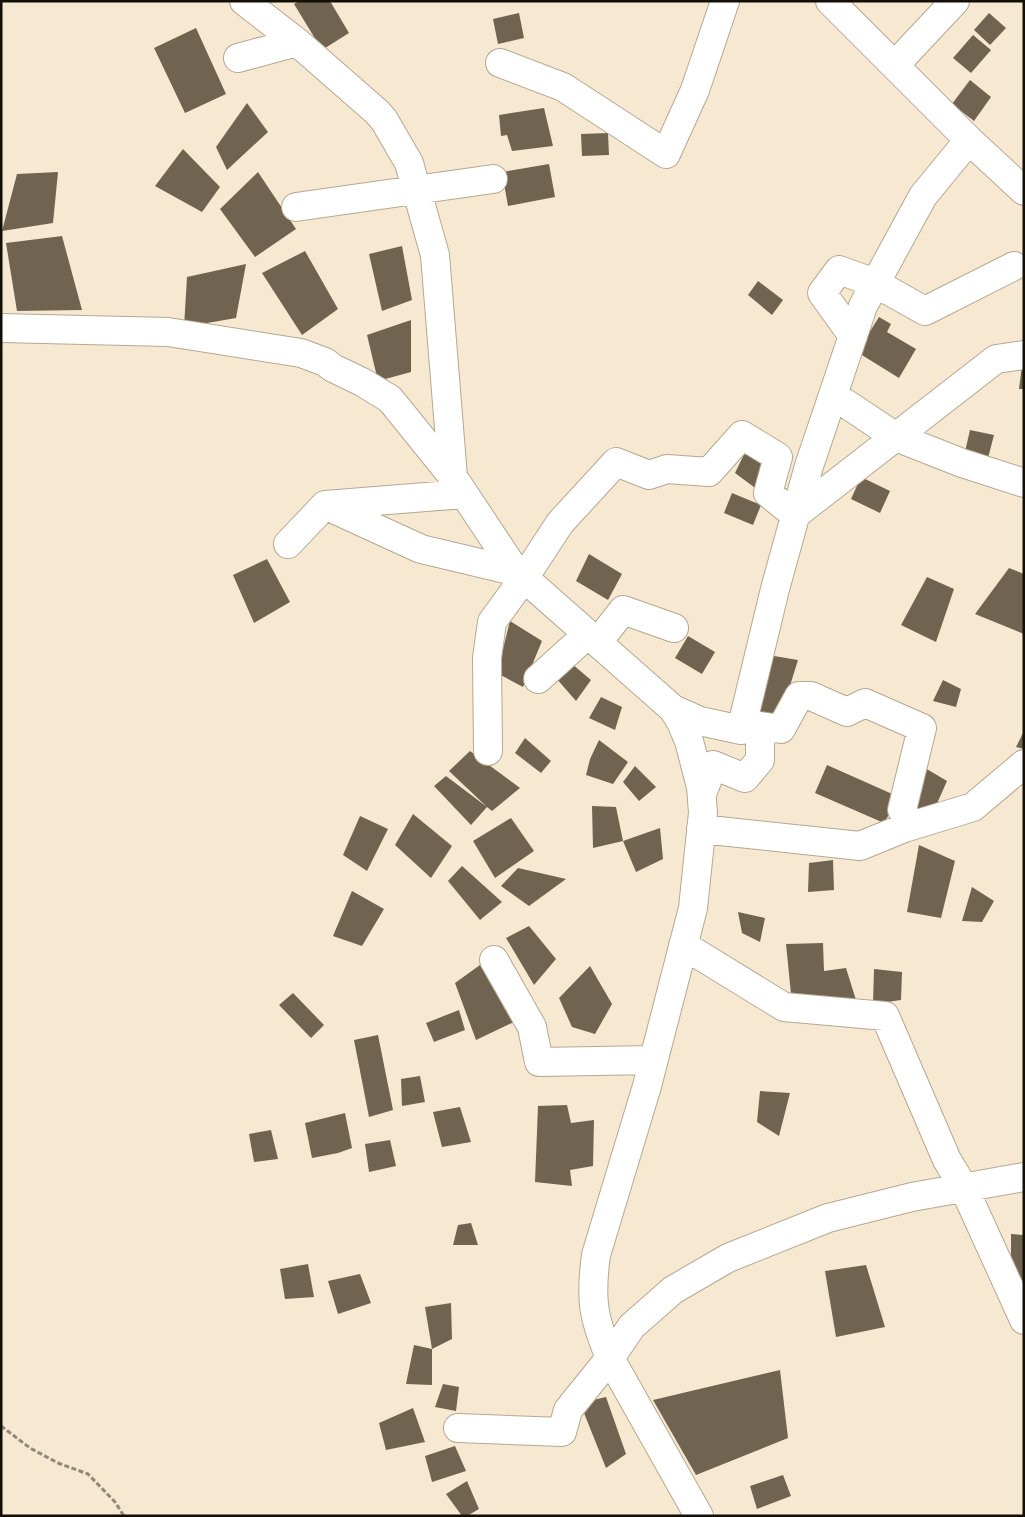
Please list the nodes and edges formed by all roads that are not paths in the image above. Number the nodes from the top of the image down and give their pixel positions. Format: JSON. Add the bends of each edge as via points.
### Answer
{"nodes":[{"id":1,"x":244,"y":1,"type":"edge"},
{"id":2,"x":725,"y":1,"type":"edge"},
{"id":3,"x":830,"y":1,"type":"edge"},
{"id":4,"x":955,"y":1,"type":"edge"},
{"id":5,"x":297,"y":42,"type":"junction"},
{"id":6,"x":238,"y":58,"type":"dead end"},
{"id":7,"x":500,"y":64,"type":"dead end"},
{"id":8,"x":894,"y":65,"type":"junction"},
{"id":9,"x":969,"y":140,"type":"junction"},
{"id":10,"x":493,"y":179,"type":"dead end"},
{"id":11,"x":417,"y":190,"type":"junction"},
{"id":12,"x":1024,"y":191,"type":"edge"},
{"id":13,"x":296,"y":207,"type":"dead end"},
{"id":14,"x":1014,"y":266,"type":"dead end"},
{"id":15,"x":875,"y":283,"type":"junction"},
{"id":16,"x":1,"y":328,"type":"edge"},
{"id":17,"x":853,"y":336,"type":"junction"},
{"id":18,"x":1024,"y":355,"type":"edge"},
{"id":19,"x":833,"y":395,"type":"junction"},
{"id":20,"x":896,"y":437,"type":"junction"},
{"id":21,"x":1024,"y":483,"type":"edge"},
{"id":22,"x":458,"y":485,"type":"junction"},
{"id":23,"x":325,"y":505,"type":"junction"},
{"id":24,"x":795,"y":515,"type":"junction"},
{"id":25,"x":288,"y":544,"type":"dead end"},
{"id":26,"x":521,"y":575,"type":"junction"},
{"id":27,"x":674,"y":628,"type":"dead end"},
{"id":28,"x":593,"y":638,"type":"junction"},
{"id":29,"x":538,"y":679,"type":"dead end"},
{"id":30,"x":673,"y":709,"type":"junction"},
{"id":31,"x":751,"y":728,"type":"junction"},
{"id":32,"x":488,"y":751,"type":"dead end"},
{"id":33,"x":1024,"y":764,"type":"edge"},
{"id":34,"x":702,"y":794,"type":"junction"},
{"id":35,"x":911,"y":826,"type":"junction"},
{"id":36,"x":701,"y":830,"type":"junction"},
{"id":37,"x":683,"y":945,"type":"junction"},
{"id":38,"x":494,"y":960,"type":"dead end"},
{"id":39,"x":653,"y":1060,"type":"junction"},
{"id":40,"x":1024,"y":1177,"type":"edge"},
{"id":41,"x":964,"y":1188,"type":"junction"},
{"id":42,"x":1024,"y":1320,"type":"edge"},
{"id":43,"x":610,"y":1358,"type":"junction"},
{"id":44,"x":458,"y":1428,"type":"dead end"},
{"id":45,"x":699,"y":1516,"type":"edge"}],
"edges":[{"from":1,"to":5,"type":"street"},
{"from":2,"to":7,"type":"street","via":[[695,90],[666,154],[563,87]]},
{"from":3,"to":8,"type":"street"},
{"from":4,"to":8,"type":"street"},
{"from":5,"to":6,"type":"street"},
{"from":5,"to":11,"type":"street","via":[[384,120],[409,164]]},
{"from":8,"to":9,"type":"street"},
{"from":9,"to":12,"type":"street"},
{"from":9,"to":15,"type":"street","via":[[922,196]]},
{"from":10,"to":11,"type":"street"},
{"from":11,"to":13,"type":"street"},
{"from":11,"to":22,"type":"street","via":[[435,256]]},
{"from":14,"to":15,"type":"street","via":[[925,311]]},
{"from":15,"to":17,"type":"street"},
{"from":15,"to":17,"type":"street","via":[[839,270],[822,293]]},
{"from":16,"to":22,"type":"street","via":[[168,332],[316,358],[390,399]]},
{"from":17,"to":19,"type":"street"},
{"from":18,"to":20,"type":"street","via":[[996,359]]},
{"from":19,"to":20,"type":"street"},
{"from":19,"to":24,"type":"street"},
{"from":20,"to":21,"type":"street"},
{"from":20,"to":24,"type":"street"},
{"from":22,"to":23,"type":"street"},
{"from":22,"to":26,"type":"street","via":[[508,562]]},
{"from":23,"to":25,"type":"street"},
{"from":23,"to":26,"type":"street","via":[[421,549]]},
{"from":24,"to":26,"type":"street","via":[[768,493],[778,457],[742,435],[709,472],[667,469],[649,475],[616,462],[560,523]]},
{"from":24,"to":31,"type":"street","via":[[775,589]]},
{"from":26,"to":28,"type":"street"},
{"from":26,"to":32,"type":"street","via":[[492,622],[487,658]]},
{"from":27,"to":28,"type":"street","via":[[624,610]]},
{"from":28,"to":29,"type":"street"},
{"from":28,"to":30,"type":"street"},
{"from":30,"to":31,"type":"street","via":[[700,721]]},
{"from":30,"to":34,"type":"street","via":[[689,741]]},
{"from":31,"to":34,"type":"street","via":[[760,760],[745,778],[713,765]]},
{"from":31,"to":35,"type":"street","via":[[781,729],[799,696],[811,696],[847,712],[865,703],[922,728],[902,810]]},
{"from":33,"to":35,"type":"street","via":[[973,807]]},
{"from":34,"to":36,"type":"street"},
{"from":35,"to":36,"type":"street","via":[[860,846]]},
{"from":36,"to":37,"type":"street","via":[[693,908]]},
{"from":37,"to":39,"type":"street"},
{"from":37,"to":41,"type":"street","via":[[784,1008],[885,1016],[947,1160]]},
{"from":38,"to":39,"type":"street","via":[[532,1027],[539,1062]]},
{"from":39,"to":43,"type":"street","via":[[596,1255],[592,1282],[595,1315]]},
{"from":40,"to":41,"type":"street"},
{"from":41,"to":42,"type":"street"},
{"from":41,"to":43,"type":"street","via":[[828,1218],[728,1258],[673,1290],[632,1326]]},
{"from":43,"to":44,"type":"street","via":[[568,1410],[562,1432]]},
{"from":43,"to":45,"type":"street"}]}
